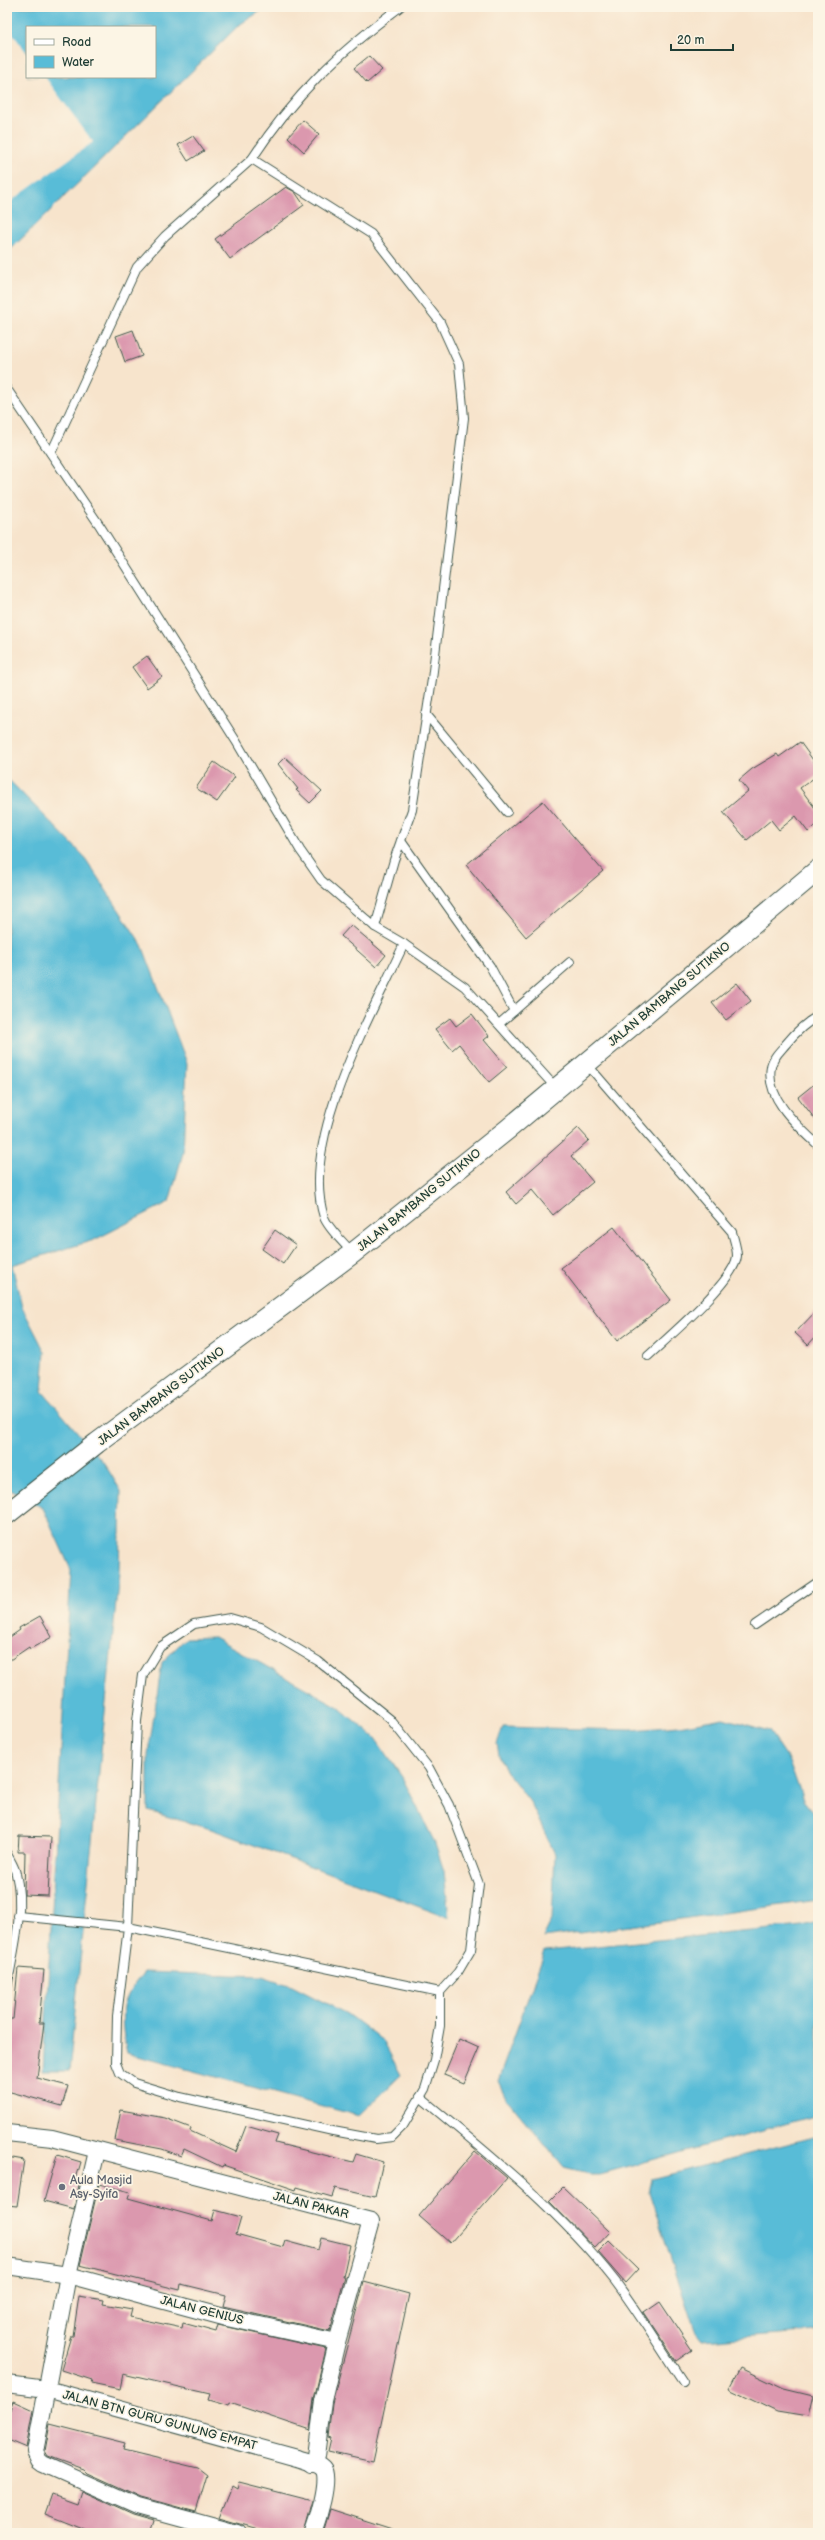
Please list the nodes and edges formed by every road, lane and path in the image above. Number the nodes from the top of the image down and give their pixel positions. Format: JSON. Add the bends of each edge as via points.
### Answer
{"nodes":[{"id":1,"x":400,"y":7,"type":"edge"},
{"id":2,"x":252,"y":159,"type":"junction"},
{"id":3,"x":7,"y":389,"type":"edge"},
{"id":4,"x":51,"y":454,"type":"junction"},
{"id":5,"x":426,"y":714,"type":"junction"},
{"id":6,"x":507,"y":812,"type":"dead end"},
{"id":7,"x":401,"y":841,"type":"junction"},
{"id":8,"x":817,"y":874,"type":"edge"},
{"id":9,"x":375,"y":927,"type":"junction"},
{"id":10,"x":404,"y":944,"type":"junction"},
{"id":11,"x":570,"y":962,"type":"dead end"},
{"id":12,"x":514,"y":1012,"type":"junction"},
{"id":13,"x":818,"y":1016,"type":"edge"},
{"id":14,"x":499,"y":1024,"type":"junction"},
{"id":15,"x":586,"y":1062,"type":"junction"},
{"id":16,"x":556,"y":1088,"type":"junction"},
{"id":17,"x":818,"y":1145,"type":"edge"},
{"id":18,"x":353,"y":1253,"type":"junction"},
{"id":19,"x":648,"y":1356,"type":"dead end"},
{"id":20,"x":12,"y":1510,"type":"edge"},
{"id":21,"x":818,"y":1582,"type":"edge"},
{"id":22,"x":755,"y":1624,"type":"dead end"},
{"id":23,"x":7,"y":1854,"type":"edge"},
{"id":24,"x":7,"y":1871,"type":"edge"},
{"id":25,"x":16,"y":1872,"type":"junction"},
{"id":26,"x":18,"y":1916,"type":"junction"},
{"id":27,"x":128,"y":1927,"type":"junction"},
{"id":28,"x":10,"y":1956,"type":"edge"},
{"id":29,"x":7,"y":1988,"type":"edge"},
{"id":30,"x":440,"y":1992,"type":"junction"},
{"id":31,"x":420,"y":2097,"type":"junction"},
{"id":32,"x":7,"y":2133,"type":"edge"},
{"id":33,"x":97,"y":2151,"type":"junction"},
{"id":34,"x":7,"y":2266,"type":"edge"},
{"id":35,"x":68,"y":2275,"type":"junction"},
{"id":36,"x":336,"y":2342,"type":"junction"},
{"id":37,"x":683,"y":2382,"type":"dead end"},
{"id":38,"x":7,"y":2384,"type":"edge"},
{"id":39,"x":47,"y":2389,"type":"junction"},
{"id":40,"x":312,"y":2464,"type":"junction"},
{"id":41,"x":236,"y":2533,"type":"edge"},
{"id":42,"x":313,"y":2533,"type":"edge"}],
"edges":[{"from":1,"to":2,"type":"lane","via":[[358,39],[298,96],[275,124]]},
{"from":2,"to":4,"type":"lane","via":[[166,236],[137,268]]},
{"from":2,"to":5,"type":"lane","via":[[371,234],[440,322],[459,364],[464,418]]},
{"from":3,"to":4,"type":"lane"},
{"from":4,"to":9,"type":"lane","via":[[188,663],[300,850],[321,880]]},
{"from":5,"to":6,"type":"lane"},
{"from":5,"to":7,"type":"lane","via":[[412,810]]},
{"from":7,"to":9,"type":"lane"},
{"from":7,"to":12,"type":"lane","via":[[490,966]]},
{"from":8,"to":15,"type":"street","name":"JALAN BAMBANG SUTIKNO"},
{"from":9,"to":10,"type":"lane"},
{"from":10,"to":14,"type":"lane","via":[[465,987]]},
{"from":10,"to":18,"type":"lane","via":[[344,1076],[323,1140],[319,1186],[324,1218]]},
{"from":11,"to":12,"type":"lane"},
{"from":12,"to":14,"type":"lane"},
{"from":13,"to":17,"type":"lane","via":[[796,1032],[778,1052],[771,1066],[771,1078],[775,1095],[796,1124]]},
{"from":14,"to":16,"type":"lane"},
{"from":15,"to":16,"type":"street","name":"JALAN BAMBANG SUTIKNO"},
{"from":15,"to":19,"type":"lane","via":[[732,1232],[736,1245],[737,1258],[729,1274],[711,1297]]},
{"from":16,"to":18,"type":"street","name":"JALAN BAMBANG SUTIKNO"},
{"from":18,"to":20,"type":"street","name":"JALAN BAMBANG SUTIKNO","via":[[97,1443]]},
{"from":21,"to":22,"type":"lane"},
{"from":23,"to":25,"type":"lane"},
{"from":24,"to":25,"type":"lane"},
{"from":25,"to":26,"type":"lane","via":[[19,1892]]},
{"from":26,"to":27,"type":"lane"},
{"from":26,"to":28,"type":"lane"},
{"from":27,"to":30,"type":"lane"},
{"from":27,"to":30,"type":"lane","via":[[137,1721],[144,1675],[160,1648],[194,1624],[230,1618],[261,1627],[318,1661],[390,1719],[429,1768],[449,1805],[479,1884],[471,1950],[458,1972]]},
{"from":27,"to":31,"type":"lane","via":[[117,2016],[116,2062],[120,2073],[134,2083],[187,2098],[376,2139],[392,2137],[403,2126]]},
{"from":28,"to":29,"type":"lane"},
{"from":30,"to":31,"type":"lane","via":[[440,2026],[434,2060]]},
{"from":31,"to":37,"type":"lane","via":[[538,2197],[585,2246],[640,2315]]},
{"from":32,"to":33,"type":"street","name":"JALAN PAKAR","via":[[52,2138]]},
{"from":33,"to":35,"type":"street"},
{"from":33,"to":36,"type":"street","name":"JALAN PAKAR","via":[[371,2221]]},
{"from":34,"to":35,"type":"street","name":"JALAN GENIUS"},
{"from":35,"to":36,"type":"street","name":"JALAN GENIUS","via":[[227,2318]]},
{"from":35,"to":39,"type":"street"},
{"from":36,"to":40,"type":"street","name":"JALAN PAKAR","via":[[323,2401],[316,2456]]},
{"from":38,"to":39,"type":"street","name":"JALAN BTN GURU GUNUNG EMPAT"},
{"from":39,"to":40,"type":"street","name":"JALAN BTN GURU GUNUNG EMPAT"},
{"from":39,"to":41,"type":"street","via":[[35,2452],[39,2461],[138,2506]]},
{"from":40,"to":42,"type":"street","via":[[323,2468],[326,2477]]}]}
